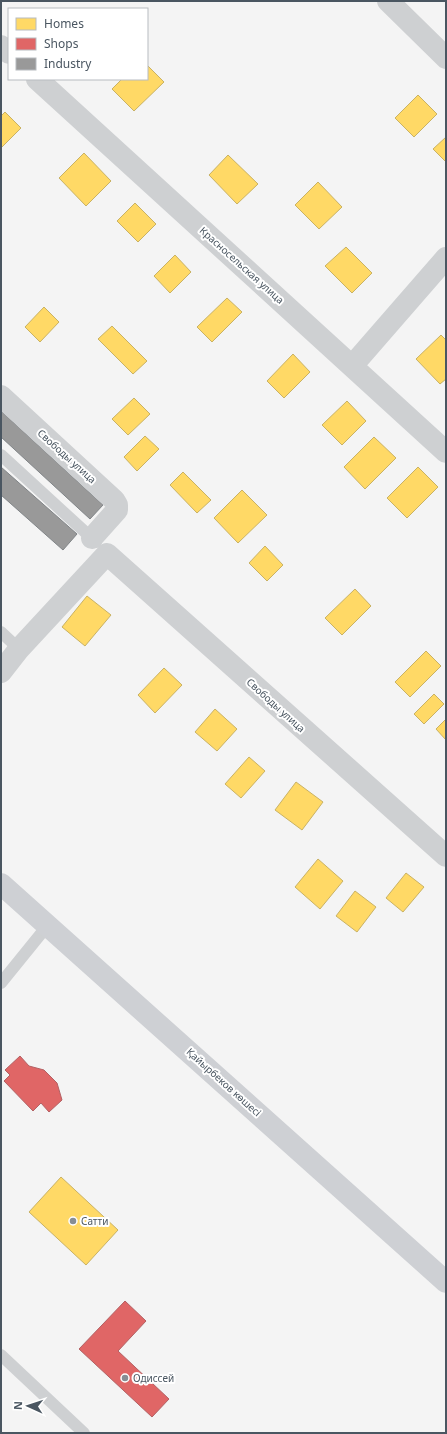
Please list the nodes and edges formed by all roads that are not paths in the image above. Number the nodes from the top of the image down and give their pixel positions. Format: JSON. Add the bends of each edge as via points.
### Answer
{"nodes":[{"id":1,"x":388,"y":1,"type":"edge"},
{"id":2,"x":446,"y":58,"type":"edge"},
{"id":3,"x":38,"y":80,"type":"edge"},
{"id":4,"x":446,"y":258,"type":"edge"},
{"id":5,"x":352,"y":366,"type":"junction"},
{"id":6,"x":1,"y":396,"type":"edge"},
{"id":7,"x":446,"y":452,"type":"edge"},
{"id":8,"x":1,"y":455,"type":"edge"},
{"id":9,"x":92,"y":538,"type":"junction"},
{"id":10,"x":107,"y":554,"type":"junction"},
{"id":11,"x":1,"y":632,"type":"edge"},
{"id":12,"x":19,"y":649,"type":"junction"},
{"id":13,"x":1,"y":672,"type":"edge"},
{"id":14,"x":446,"y":856,"type":"edge"},
{"id":15,"x":1,"y":884,"type":"edge"},
{"id":16,"x":48,"y":925,"type":"junction"},
{"id":17,"x":1,"y":983,"type":"edge"},
{"id":18,"x":446,"y":1282,"type":"edge"},
{"id":19,"x":1,"y":1355,"type":"edge"},
{"id":20,"x":84,"y":1433,"type":"edge"}],
"edges":[{"from":1,"to":2,"type":"street"},
{"from":3,"to":5,"type":"street","name":"Красносельская улица"},
{"from":4,"to":5,"type":"street"},
{"from":5,"to":7,"type":"street","name":"Красносельская улица"},
{"from":6,"to":9,"type":"street","name":"Свободы улица","via":[[114,500],[117,510]]},
{"from":8,"to":9,"type":"lane"},
{"from":9,"to":10,"type":"lane"},
{"from":10,"to":12,"type":"street"},
{"from":10,"to":14,"type":"street","name":"Свободы улица"},
{"from":11,"to":12,"type":"lane"},
{"from":12,"to":13,"type":"street"},
{"from":15,"to":16,"type":"main road","name":"Қайырбеков көшесі"},
{"from":16,"to":17,"type":"lane"},
{"from":16,"to":18,"type":"main road","name":"Қайырбеков көшесі"},
{"from":19,"to":20,"type":"lane"}]}
